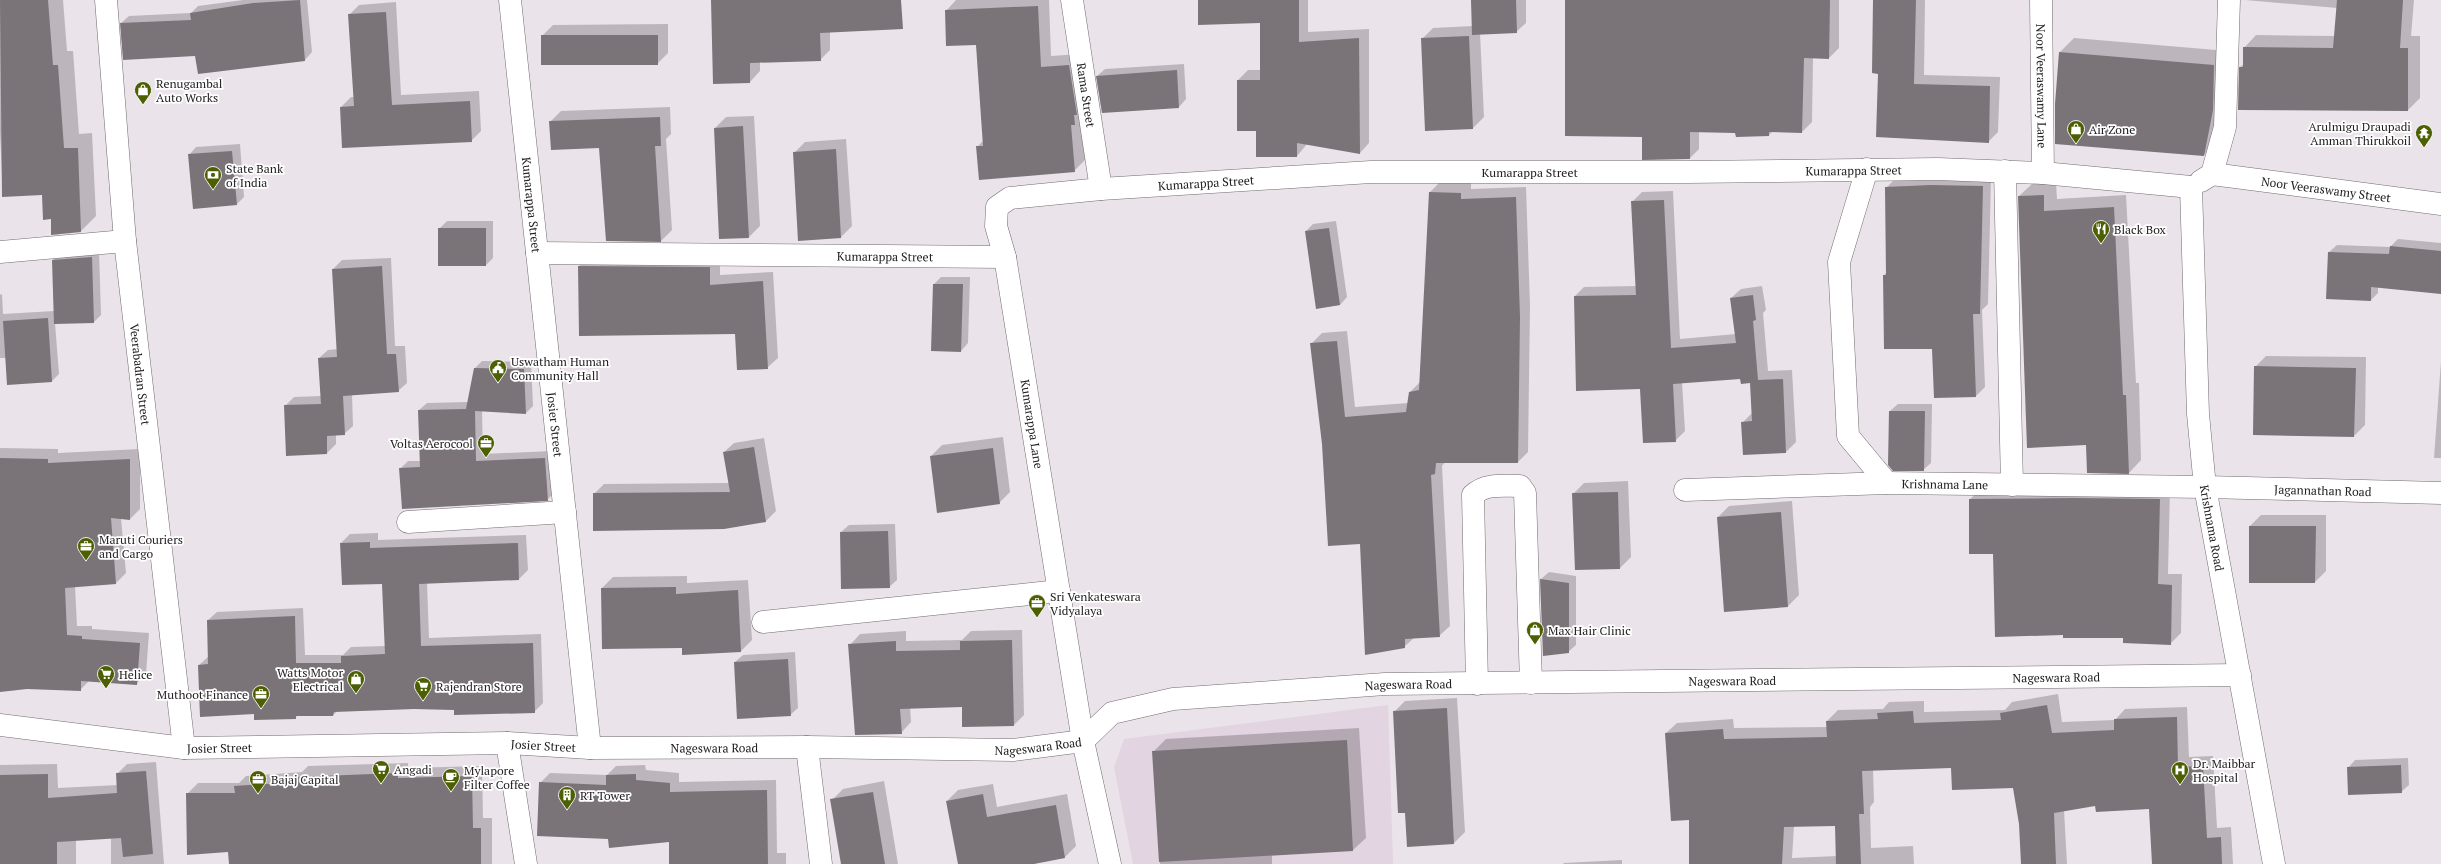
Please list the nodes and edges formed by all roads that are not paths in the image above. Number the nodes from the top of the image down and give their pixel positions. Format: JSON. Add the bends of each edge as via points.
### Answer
{"nodes":[{"id":1,"x":106,"y":0,"type":"edge"},
{"id":2,"x":510,"y":0,"type":"edge"},
{"id":3,"x":1072,"y":0,"type":"edge"},
{"id":4,"x":2041,"y":0,"type":"edge"},
{"id":5,"x":2229,"y":0,"type":"edge"},
{"id":6,"x":1867,"y":169,"type":"junction"},
{"id":7,"x":2005,"y":171,"type":"junction"},
{"id":8,"x":2043,"y":173,"type":"junction"},
{"id":9,"x":2212,"y":174,"type":"junction"},
{"id":10,"x":2191,"y":187,"type":"junction"},
{"id":11,"x":1101,"y":189,"type":"junction"},
{"id":12,"x":2441,"y":204,"type":"edge"},
{"id":13,"x":125,"y":240,"type":"junction"},
{"id":14,"x":0,"y":252,"type":"edge"},
{"id":15,"x":537,"y":253,"type":"junction"},
{"id":16,"x":1005,"y":257,"type":"junction"},
{"id":17,"x":1887,"y":483,"type":"junction"},
{"id":18,"x":2012,"y":485,"type":"junction"},
{"id":19,"x":2205,"y":486,"type":"junction"},
{"id":20,"x":1685,"y":490,"type":"dead end"},
{"id":21,"x":2441,"y":493,"type":"edge"},
{"id":22,"x":565,"y":512,"type":"junction"},
{"id":23,"x":408,"y":522,"type":"dead end"},
{"id":24,"x":1059,"y":592,"type":"junction"},
{"id":25,"x":763,"y":622,"type":"dead end"},
{"id":26,"x":2240,"y":675,"type":"junction"},
{"id":27,"x":1531,"y":683,"type":"junction"},
{"id":28,"x":1477,"y":684,"type":"junction"},
{"id":29,"x":0,"y":725,"type":"edge"},
{"id":30,"x":1083,"y":741,"type":"junction"},
{"id":31,"x":507,"y":743,"type":"junction"},
{"id":32,"x":807,"y":747,"type":"junction"},
{"id":33,"x":184,"y":748,"type":"junction"},
{"id":34,"x":590,"y":748,"type":"junction"},
{"id":35,"x":526,"y":864,"type":"edge"},
{"id":36,"x":821,"y":864,"type":"edge"},
{"id":37,"x":1110,"y":864,"type":"edge"},
{"id":38,"x":2274,"y":864,"type":"edge"}],
"edges":[{"from":1,"to":13,"type":"street","name":"Veerabadran Street"},
{"from":2,"to":15,"type":"street","name":"Kumarappa Street"},
{"from":3,"to":11,"type":"street","name":"Rama Street"},
{"from":4,"to":8,"type":"street","name":"Noor Veeraswamy Lane"},
{"from":5,"to":9,"type":"street","via":[[2225,127]]},
{"from":6,"to":7,"type":"street","name":"Kumarappa Street"},
{"from":6,"to":11,"type":"street","name":"Kumarappa Street","via":[[1371,172]]},
{"from":6,"to":17,"type":"street","via":[[1839,262],[1848,436]]},
{"from":7,"to":8,"type":"street","name":"Kumarappa Street"},
{"from":7,"to":18,"type":"street"},
{"from":8,"to":10,"type":"street","name":"Kumarappa Street"},
{"from":9,"to":10,"type":"street"},
{"from":9,"to":12,"type":"street","name":"Noor Veeraswamy Street"},
{"from":10,"to":19,"type":"street","name":"Krishnama Road","via":[[2198,414]]},
{"from":11,"to":16,"type":"street","name":"Kumarappa Street","via":[[1010,198],[998,207],[996,226]]},
{"from":13,"to":14,"type":"street"},
{"from":13,"to":33,"type":"street","name":"Veerabadran Street"},
{"from":15,"to":16,"type":"street","name":"Kumarappa Street"},
{"from":15,"to":22,"type":"street","name":"Josier Street"},
{"from":16,"to":24,"type":"street","name":"Kumarappa Lane"},
{"from":17,"to":18,"type":"street","name":"Krishnama Lane"},
{"from":17,"to":20,"type":"street","name":"Krishnama Lane"},
{"from":18,"to":19,"type":"street","name":"Krishnama Lane"},
{"from":19,"to":21,"type":"street","name":"Jagannathan Road"},
{"from":19,"to":26,"type":"street","name":"Krishnama Road"},
{"from":22,"to":23,"type":"street"},
{"from":22,"to":34,"type":"street","name":"Josier Street"},
{"from":24,"to":25,"type":"street"},
{"from":24,"to":30,"type":"street","name":"Kumarappa Lane"},
{"from":26,"to":27,"type":"street","name":"Nageswara Road"},
{"from":26,"to":38,"type":"street","name":"Krishnama Road"},
{"from":27,"to":28,"type":"street","name":"Nageswara Road"},
{"from":27,"to":28,"type":"street","via":[[1524,492],[1520,486],[1507,486],[1482,487],[1473,495]]},
{"from":28,"to":30,"type":"street","name":"Nageswara Road","via":[[1385,684],[1173,699],[1112,713]]},
{"from":29,"to":33,"type":"street","name":"Josier Street"},
{"from":30,"to":32,"type":"street","name":"Nageswara Road","via":[[1013,750]]},
{"from":30,"to":37,"type":"street","name":"Kumarappa Lane"},
{"from":31,"to":33,"type":"street","name":"Josier Street"},
{"from":31,"to":34,"type":"street","name":"Josier Street"},
{"from":31,"to":35,"type":"street"},
{"from":32,"to":34,"type":"street","name":"Nageswara Road"},
{"from":32,"to":36,"type":"street"}]}
